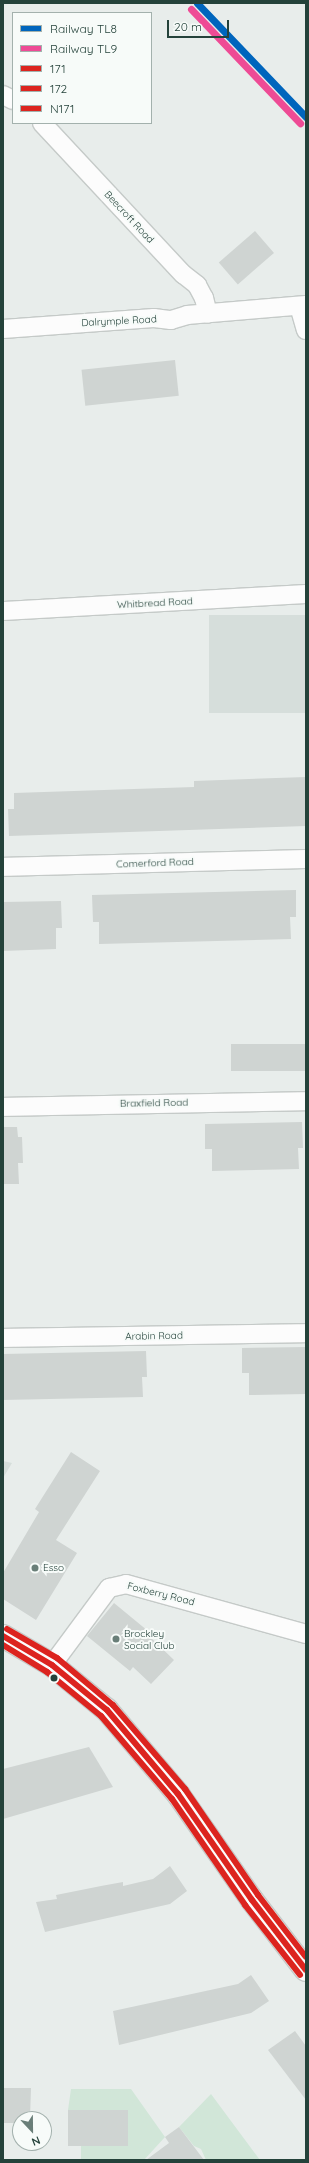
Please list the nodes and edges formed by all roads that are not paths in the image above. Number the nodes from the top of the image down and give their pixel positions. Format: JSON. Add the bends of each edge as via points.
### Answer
{"nodes":[{"id":1,"x":3,"y":95,"type":"edge"},
{"id":2,"x":12,"y":100,"type":"edge"},
{"id":3,"x":43,"y":124,"type":"edge"},
{"id":4,"x":303,"y":305,"type":"edge"},
{"id":5,"x":208,"y":314,"type":"junction"},
{"id":6,"x":3,"y":329,"type":"edge"},
{"id":7,"x":306,"y":330,"type":"edge"},
{"id":8,"x":306,"y":594,"type":"edge"},
{"id":9,"x":3,"y":611,"type":"edge"},
{"id":10,"x":306,"y":859,"type":"edge"},
{"id":11,"x":3,"y":867,"type":"edge"},
{"id":12,"x":306,"y":1101,"type":"edge"},
{"id":13,"x":3,"y":1107,"type":"edge"},
{"id":14,"x":306,"y":1333,"type":"edge"},
{"id":15,"x":3,"y":1338,"type":"edge"},
{"id":16,"x":306,"y":1634,"type":"edge"},
{"id":17,"x":3,"y":1636,"type":"edge"},
{"id":18,"x":52,"y":1665,"type":"junction"},
{"id":19,"x":306,"y":1970,"type":"edge"}],
"edges":[{"from":1,"to":2,"type":"street"},
{"from":3,"to":5,"type":"street","name":"Beecroft Road","via":[[183,274],[197,284]]},
{"from":4,"to":5,"type":"street","name":"Dalrymple Road"},
{"from":4,"to":7,"type":"street"},
{"from":5,"to":6,"type":"street","name":"Dalrymple Road","via":[[187,315],[171,320],[154,318]]},
{"from":8,"to":9,"type":"street","name":"Whitbread Road"},
{"from":10,"to":11,"type":"street","name":"Comerford Road"},
{"from":12,"to":13,"type":"street","name":"Braxfield Road"},
{"from":14,"to":15,"type":"street","name":"Arabin Road"},
{"from":16,"to":18,"type":"street","name":"Foxberry Road","via":[[126,1584],[109,1588]]},
{"from":17,"to":18,"type":"main road"},
{"from":18,"to":19,"type":"main road","via":[[107,1710],[149,1758]]}]}
